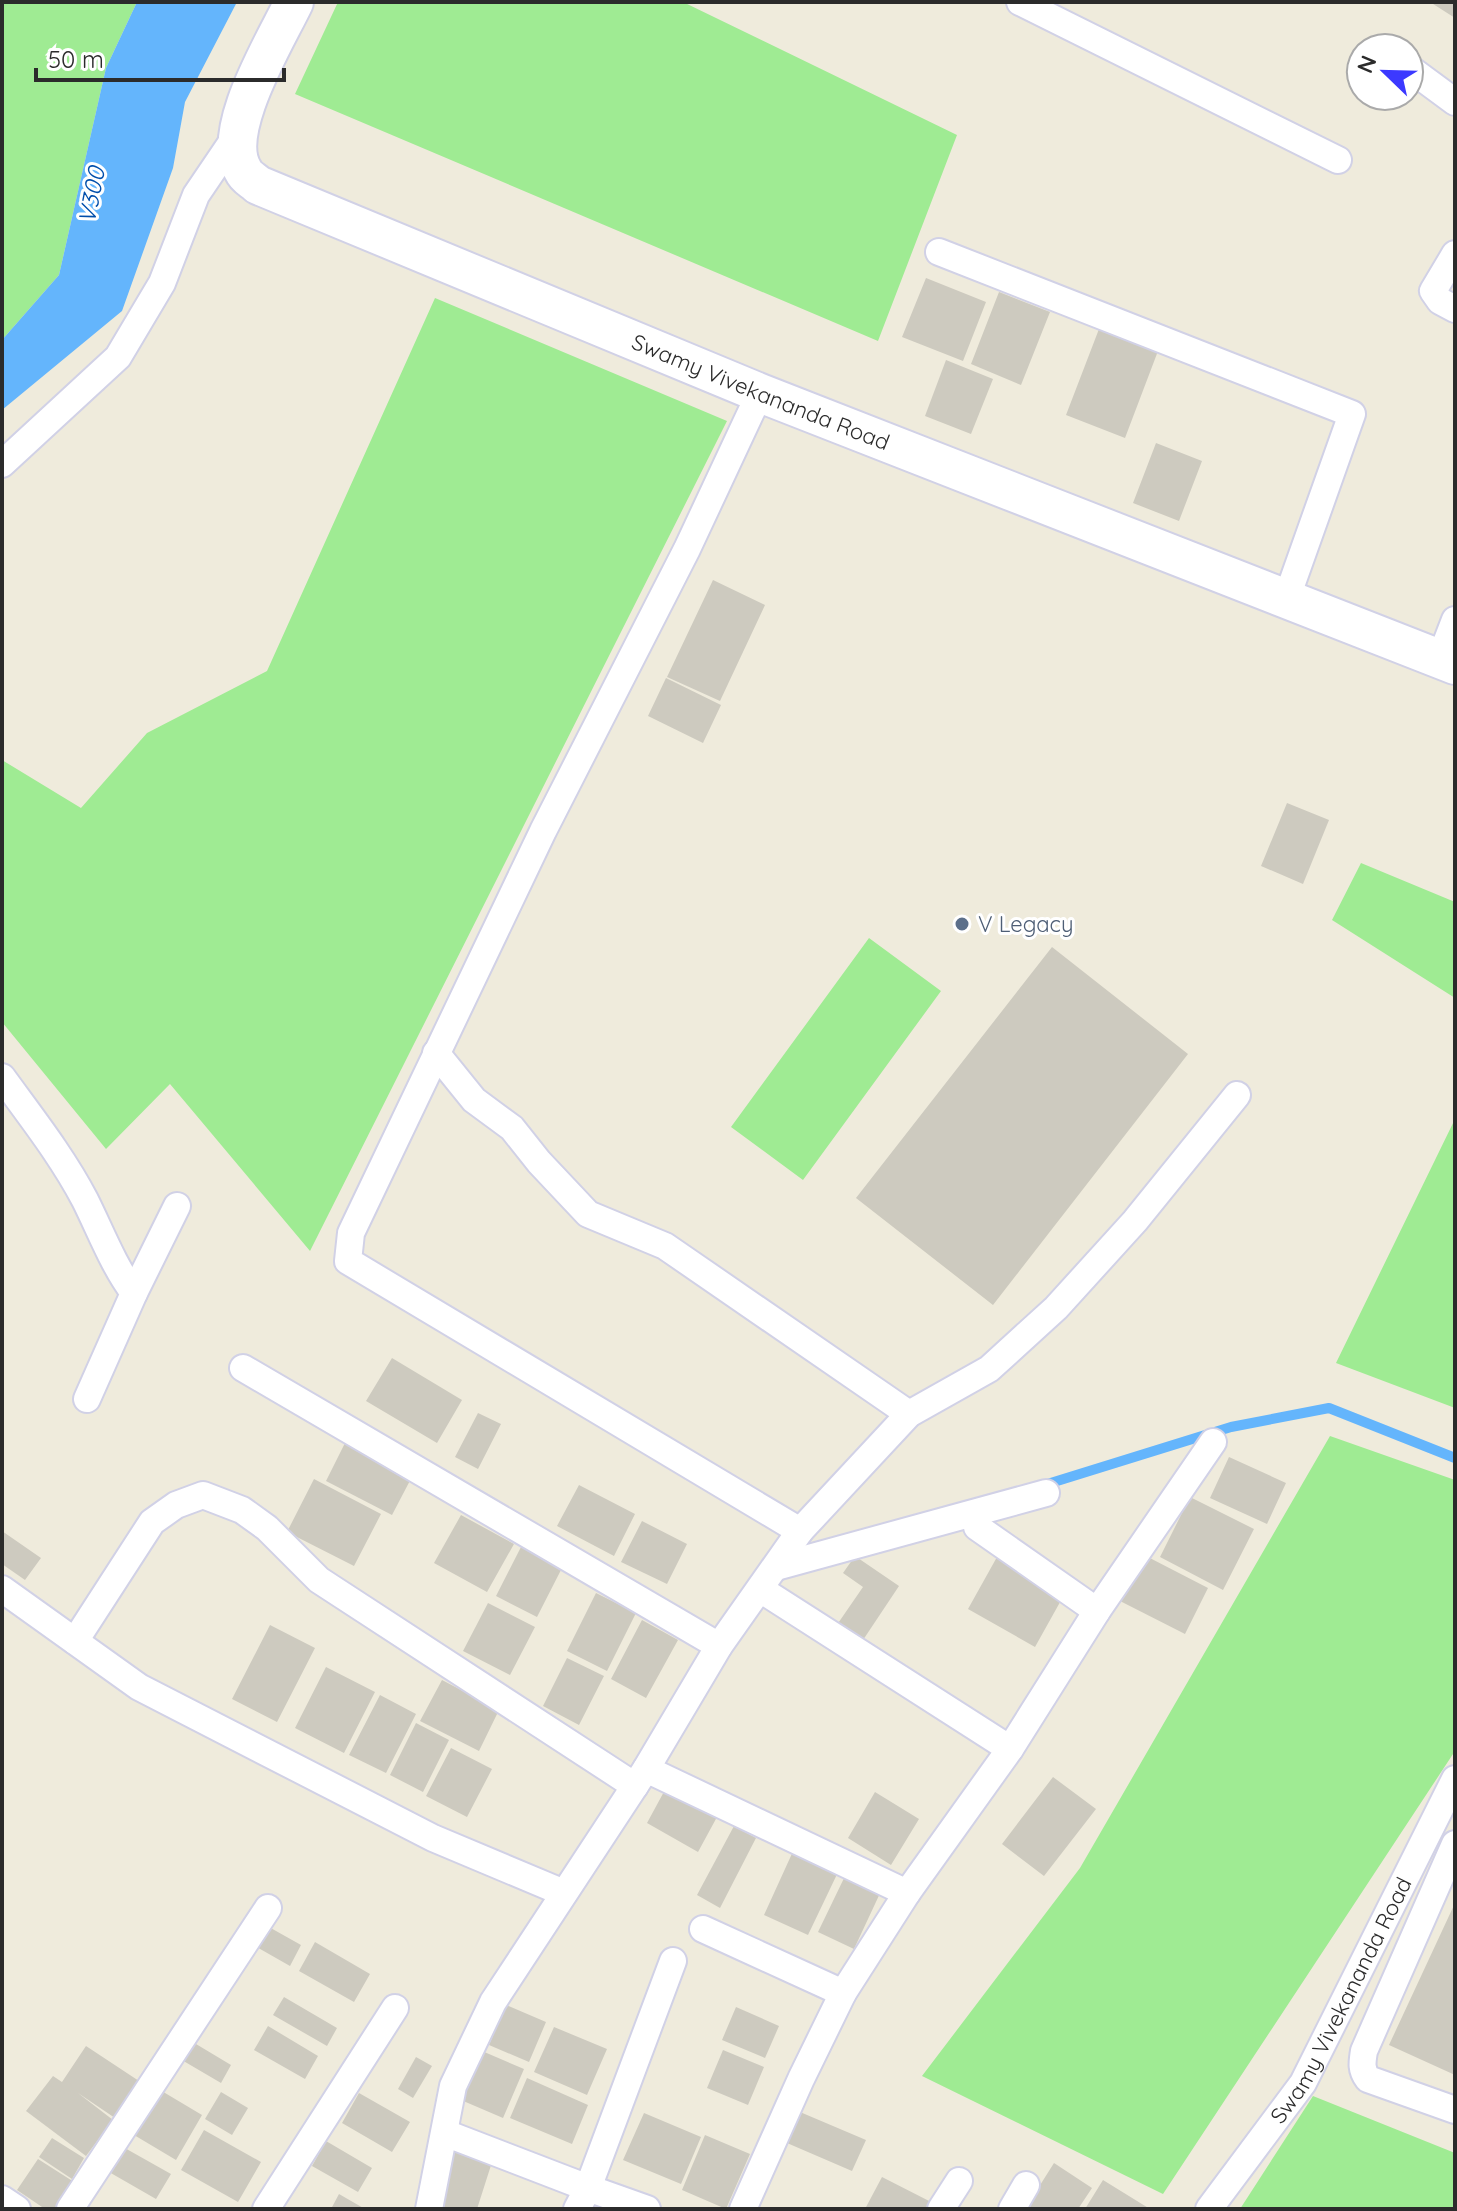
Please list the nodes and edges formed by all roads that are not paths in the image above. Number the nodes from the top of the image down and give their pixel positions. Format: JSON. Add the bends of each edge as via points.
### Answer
{"nodes":[{"id":1,"x":294,"y":2,"type":"edge"},
{"id":2,"x":1020,"y":2,"type":"edge"},
{"id":3,"x":1425,"y":80,"type":"edge"},
{"id":4,"x":1455,"y":102,"type":"edge"},
{"id":5,"x":238,"y":133,"type":"junction"},
{"id":6,"x":1338,"y":160,"type":"dead end"},
{"id":7,"x":939,"y":252,"type":"dead end"},
{"id":8,"x":1455,"y":254,"type":"edge"},
{"id":9,"x":1455,"y":309,"type":"edge"},
{"id":10,"x":760,"y":393,"type":"junction"},
{"id":11,"x":2,"y":464,"type":"edge"},
{"id":12,"x":1286,"y":600,"type":"junction"},
{"id":13,"x":1455,"y":620,"type":"edge"},
{"id":14,"x":1447,"y":662,"type":"edge"},
{"id":15,"x":436,"y":1053,"type":"junction"},
{"id":16,"x":2,"y":1077,"type":"edge"},
{"id":17,"x":1237,"y":1095,"type":"dead end"},
{"id":18,"x":177,"y":1206,"type":"dead end"},
{"id":19,"x":134,"y":1293,"type":"junction"},
{"id":20,"x":243,"y":1368,"type":"dead end"},
{"id":21,"x":87,"y":1399,"type":"dead end"},
{"id":22,"x":909,"y":1414,"type":"junction"},
{"id":23,"x":1213,"y":1442,"type":"dead end"},
{"id":24,"x":1046,"y":1493,"type":"dead end"},
{"id":25,"x":977,"y":1527,"type":"dead end"},
{"id":26,"x":800,"y":1531,"type":"junction"},
{"id":27,"x":776,"y":1567,"type":"junction"},
{"id":28,"x":2,"y":1589,"type":"edge"},
{"id":29,"x":760,"y":1589,"type":"junction"},
{"id":30,"x":1097,"y":1611,"type":"junction"},
{"id":31,"x":75,"y":1641,"type":"junction"},
{"id":32,"x":719,"y":1646,"type":"junction"},
{"id":33,"x":1010,"y":1749,"type":"junction"},
{"id":34,"x":640,"y":1778,"type":"junction"},
{"id":35,"x":1455,"y":1779,"type":"edge"},
{"id":36,"x":1455,"y":1844,"type":"edge"},
{"id":37,"x":564,"y":1893,"type":"junction"},
{"id":38,"x":907,"y":1893,"type":"junction"},
{"id":39,"x":268,"y":1908,"type":"dead end"},
{"id":40,"x":703,"y":1929,"type":"dead end"},
{"id":41,"x":673,"y":1961,"type":"dead end"},
{"id":42,"x":843,"y":1993,"type":"junction"},
{"id":43,"x":395,"y":2008,"type":"dead end"},
{"id":44,"x":1455,"y":2110,"type":"edge"},
{"id":45,"x":445,"y":2133,"type":"junction"},
{"id":46,"x":959,"y":2181,"type":"dead end"},
{"id":47,"x":1026,"y":2185,"type":"dead end"},
{"id":48,"x":2,"y":2199,"type":"edge"},
{"id":49,"x":583,"y":2199,"type":"edge"},
{"id":50,"x":17,"y":2209,"type":"edge"},
{"id":51,"x":70,"y":2209,"type":"edge"},
{"id":52,"x":266,"y":2209,"type":"edge"},
{"id":53,"x":429,"y":2209,"type":"edge"},
{"id":54,"x":647,"y":2209,"type":"edge"},
{"id":55,"x":743,"y":2209,"type":"edge"},
{"id":56,"x":941,"y":2209,"type":"edge"},
{"id":57,"x":1012,"y":2209,"type":"edge"},
{"id":58,"x":1209,"y":2209,"type":"edge"}],
"edges":[{"from":1,"to":5,"type":"street","name":"Swamy Vivekananda Road","via":[[243,111]]},
{"from":2,"to":6,"type":"street"},
{"from":3,"to":4,"type":"street"},
{"from":5,"to":10,"type":"street","name":"Swamy Vivekananda Road","via":[[244,173],[258,185]]},
{"from":5,"to":11,"type":"street","via":[[196,195],[162,283],[118,357]]},
{"from":7,"to":12,"type":"street","via":[[1352,414]]},
{"from":8,"to":9,"type":"street","via":[[1433,291]]},
{"from":10,"to":12,"type":"street","name":"Swamy Vivekananda Road"},
{"from":10,"to":15,"type":"street"},
{"from":12,"to":14,"type":"street","name":"Swamy Vivekananda Road"},
{"from":13,"to":14,"type":"street"},
{"from":15,"to":22,"type":"street","via":[[474,1100],[512,1128],[588,1214],[665,1246]]},
{"from":15,"to":26,"type":"street","via":[[351,1233],[348,1261]]},
{"from":16,"to":19,"type":"street","via":[[47,1137]]},
{"from":17,"to":22,"type":"street","via":[[1056,1308],[989,1369]]},
{"from":18,"to":19,"type":"street"},
{"from":19,"to":21,"type":"street"},
{"from":20,"to":32,"type":"street"},
{"from":22,"to":26,"type":"street"},
{"from":23,"to":30,"type":"street"},
{"from":24,"to":27,"type":"street"},
{"from":25,"to":30,"type":"street"},
{"from":26,"to":27,"type":"street"},
{"from":27,"to":29,"type":"street"},
{"from":28,"to":31,"type":"street"},
{"from":29,"to":32,"type":"street"},
{"from":29,"to":33,"type":"street"},
{"from":30,"to":33,"type":"street"},
{"from":31,"to":34,"type":"street","via":[[152,1522],[203,1495],[242,1510],[319,1580]]},
{"from":31,"to":37,"type":"street","via":[[139,1687],[260,1750],[433,1838]]},
{"from":32,"to":34,"type":"street"},
{"from":33,"to":38,"type":"street"},
{"from":34,"to":37,"type":"street"},
{"from":34,"to":38,"type":"street"},
{"from":35,"to":58,"type":"street","name":"Swamy Vivekananda Road","via":[[1303,2083]]},
{"from":36,"to":44,"type":"street","via":[[1362,2062],[1368,2079]]},
{"from":37,"to":45,"type":"street","via":[[493,2002],[453,2086]]},
{"from":38,"to":42,"type":"street"},
{"from":39,"to":51,"type":"street"},
{"from":40,"to":42,"type":"street"},
{"from":41,"to":49,"type":"street"},
{"from":42,"to":55,"type":"street"},
{"from":43,"to":52,"type":"street"},
{"from":45,"to":49,"type":"street"},
{"from":45,"to":53,"type":"street"},
{"from":46,"to":56,"type":"street"},
{"from":47,"to":57,"type":"street"},
{"from":48,"to":50,"type":"street"},
{"from":49,"to":54,"type":"street"}]}
